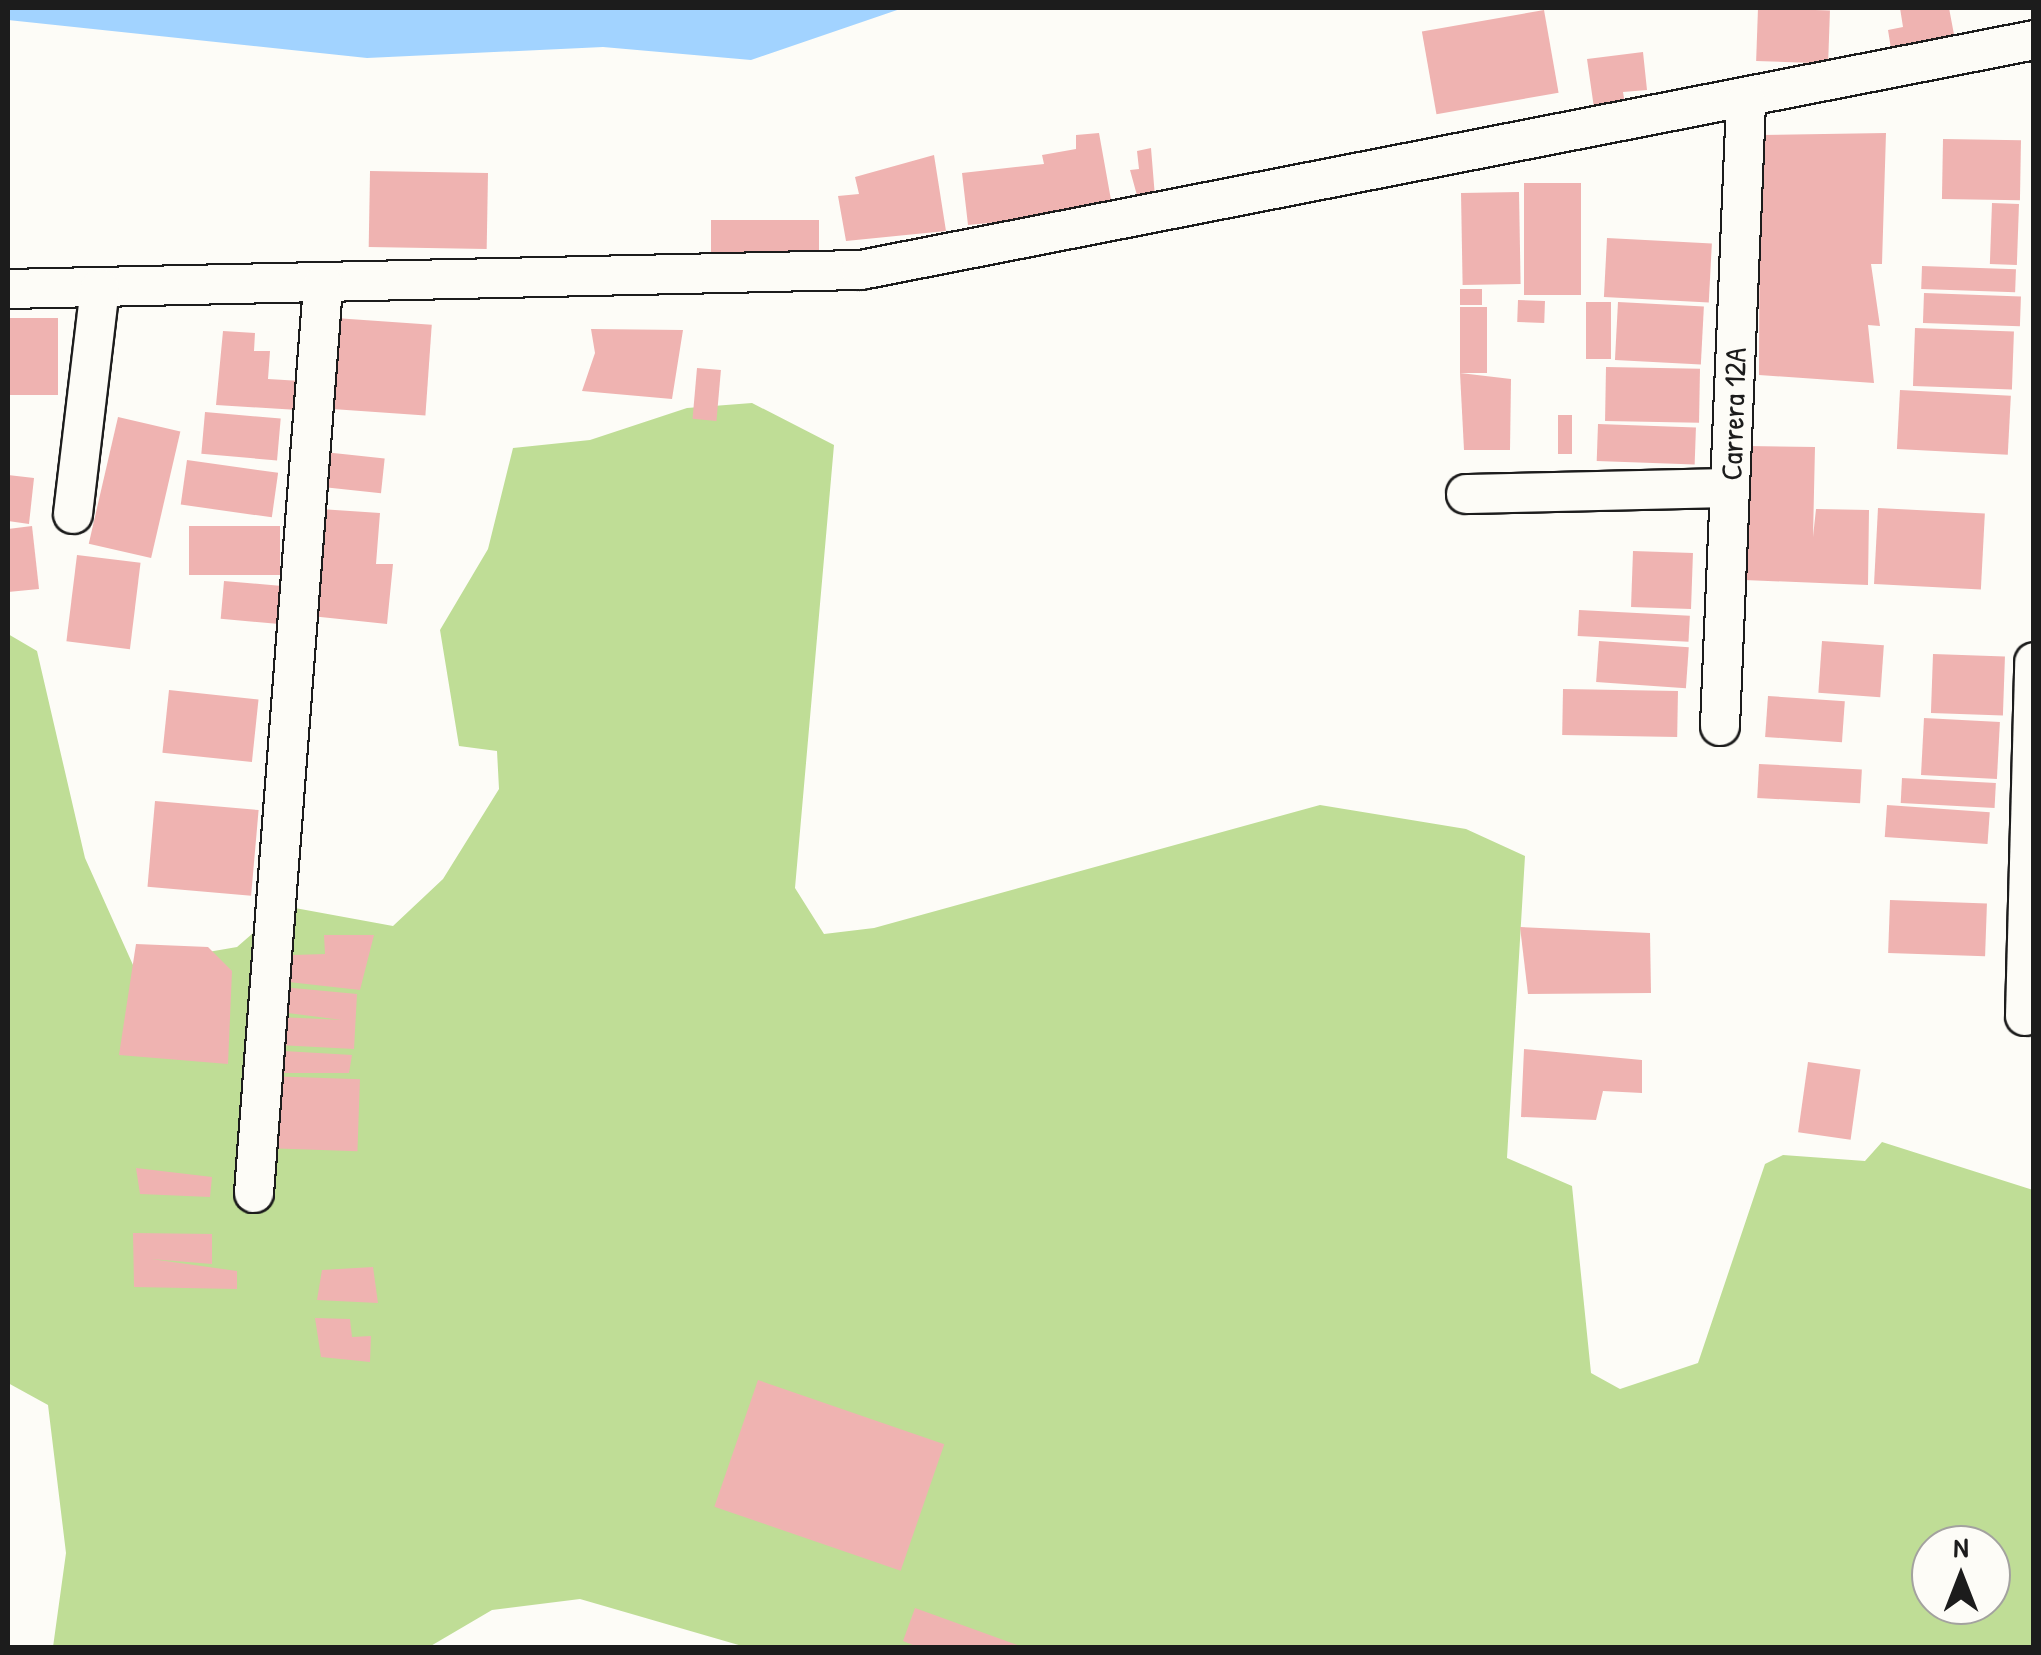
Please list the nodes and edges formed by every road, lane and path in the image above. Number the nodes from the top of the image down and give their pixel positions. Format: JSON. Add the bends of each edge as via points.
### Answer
{"nodes":[{"id":1,"x":2034,"y":40,"type":"edge"},
{"id":2,"x":1746,"y":102,"type":"junction"},
{"id":3,"x":323,"y":284,"type":"junction"},
{"id":4,"x":8,"y":289,"type":"edge"},
{"id":5,"x":100,"y":289,"type":"junction"},
{"id":6,"x":1730,"y":488,"type":"junction"},
{"id":7,"x":1466,"y":494,"type":"dead end"},
{"id":8,"x":72,"y":514,"type":"dead end"},
{"id":9,"x":2034,"y":662,"type":"edge"},
{"id":10,"x":1720,"y":726,"type":"dead end"},
{"id":11,"x":2025,"y":1016,"type":"dead end"},
{"id":12,"x":254,"y":1193,"type":"dead end"}],
"edges":[{"from":1,"to":2,"type":"street"},
{"from":2,"to":3,"type":"street","via":[[860,270]]},
{"from":2,"to":6,"type":"street","name":"Carrera 12A"},
{"from":3,"to":5,"type":"street"},
{"from":3,"to":12,"type":"street"},
{"from":4,"to":5,"type":"street"},
{"from":5,"to":8,"type":"street"},
{"from":6,"to":7,"type":"street"},
{"from":6,"to":10,"type":"street","name":"Carrera 12A"},
{"from":9,"to":11,"type":"street"}]}
